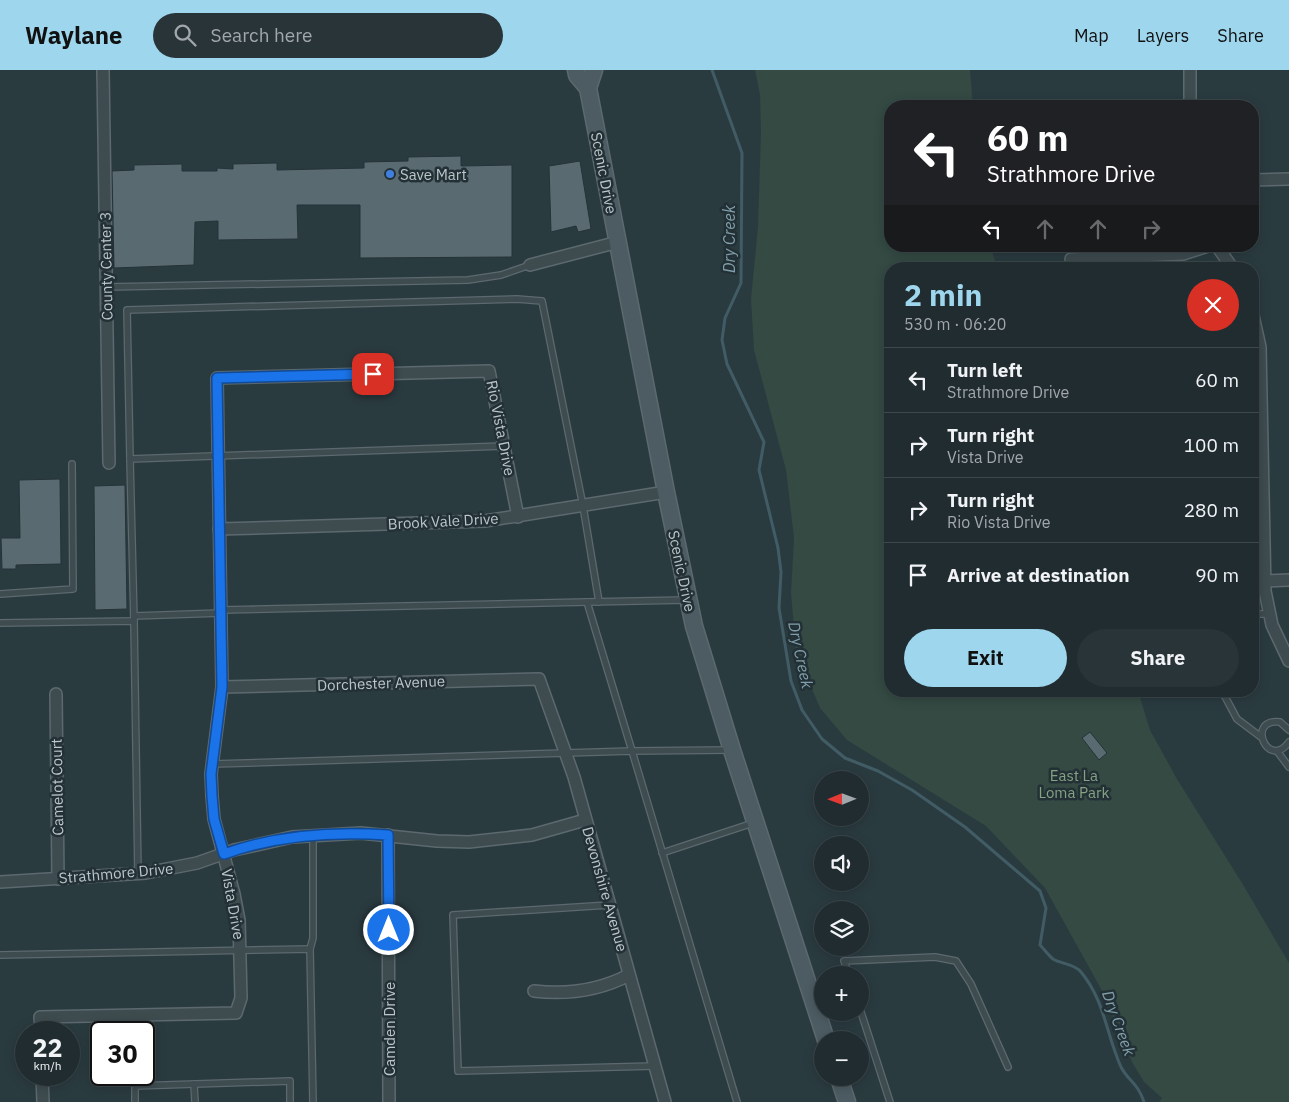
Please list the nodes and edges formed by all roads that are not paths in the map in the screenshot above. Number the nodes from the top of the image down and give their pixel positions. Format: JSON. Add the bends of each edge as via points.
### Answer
{"nodes":[{"id":1,"x":102,"y":70,"type":"edge"},
{"id":2,"x":576,"y":70,"type":"edge"},
{"id":3,"x":594,"y":70,"type":"edge"},
{"id":4,"x":1190,"y":70,"type":"edge"},
{"id":5,"x":588,"y":88,"type":"junction"},
{"id":6,"x":1190,"y":100,"type":"edge"},
{"id":7,"x":1289,"y":179,"type":"edge"},
{"id":8,"x":1259,"y":180,"type":"edge"},
{"id":9,"x":618,"y":242,"type":"junction"},
{"id":10,"x":1189,"y":252,"type":"edge"},
{"id":11,"x":1071,"y":260,"type":"dead end"},
{"id":12,"x":530,"y":265,"type":"joint"},
{"id":13,"x":107,"y":287,"type":"junction"},
{"id":14,"x":1259,"y":342,"type":"edge"},
{"id":15,"x":1259,"y":362,"type":"edge"},
{"id":16,"x":217,"y":378,"type":"joint"},
{"id":17,"x":504,"y":446,"type":"junction"},
{"id":18,"x":218,"y":457,"type":"junction"},
{"id":19,"x":130,"y":460,"type":"junction"},
{"id":20,"x":109,"y":463,"type":"dead end"},
{"id":21,"x":72,"y":464,"type":"dead end"},
{"id":22,"x":666,"y":492,"type":"junction"},
{"id":23,"x":583,"y":506,"type":"junction"},
{"id":24,"x":518,"y":517,"type":"junction"},
{"id":25,"x":219,"y":529,"type":"junction"},
{"id":26,"x":1259,"y":530,"type":"edge"},
{"id":27,"x":1289,"y":580,"type":"edge"},
{"id":28,"x":1265,"y":581,"type":"junction"},
{"id":29,"x":0,"y":594,"type":"edge"},
{"id":30,"x":688,"y":600,"type":"junction"},
{"id":31,"x":587,"y":602,"type":"junction"},
{"id":32,"x":599,"y":602,"type":"junction"},
{"id":33,"x":221,"y":612,"type":"junction"},
{"id":34,"x":1259,"y":614,"type":"edge"},
{"id":35,"x":1269,"y":614,"type":"junction"},
{"id":36,"x":134,"y":618,"type":"junction"},
{"id":37,"x":0,"y":623,"type":"edge"},
{"id":38,"x":1288,"y":655,"type":"edge"},
{"id":39,"x":539,"y":679,"type":"joint"},
{"id":40,"x":222,"y":687,"type":"junction"},
{"id":41,"x":56,"y":694,"type":"dead end"},
{"id":42,"x":1225,"y":697,"type":"edge"},
{"id":43,"x":1287,"y":723,"type":"edge"},
{"id":44,"x":1289,"y":730,"type":"edge"},
{"id":45,"x":1262,"y":737,"type":"junction"},
{"id":46,"x":1289,"y":742,"type":"edge"},
{"id":47,"x":732,"y":750,"type":"junction"},
{"id":48,"x":632,"y":751,"type":"junction"},
{"id":49,"x":1278,"y":751,"type":"junction"},
{"id":50,"x":566,"y":753,"type":"junction"},
{"id":51,"x":212,"y":764,"type":"junction"},
{"id":52,"x":1289,"y":767,"type":"edge"},
{"id":53,"x":585,"y":820,"type":"junction"},
{"id":54,"x":755,"y":822,"type":"junction"},
{"id":55,"x":313,"y":834,"type":"junction"},
{"id":56,"x":388,"y":835,"type":"junction"},
{"id":57,"x":662,"y":853,"type":"junction"},
{"id":58,"x":224,"y":854,"type":"junction"},
{"id":59,"x":138,"y":874,"type":"junction"},
{"id":60,"x":58,"y":879,"type":"junction"},
{"id":61,"x":0,"y":882,"type":"edge"},
{"id":62,"x":609,"y":905,"type":"junction"},
{"id":63,"x":310,"y":949,"type":"junction"},
{"id":64,"x":240,"y":951,"type":"junction"},
{"id":65,"x":0,"y":956,"type":"edge"},
{"id":66,"x":846,"y":966,"type":"edge"},
{"id":67,"x":630,"y":976,"type":"junction"},
{"id":68,"x":534,"y":991,"type":"dead end"},
{"id":69,"x":40,"y":1021,"type":"edge"},
{"id":70,"x":864,"y":1021,"type":"edge"},
{"id":71,"x":823,"y":1031,"type":"edge"},
{"id":72,"x":655,"y":1066,"type":"junction"},
{"id":73,"x":1008,"y":1067,"type":"dead end"},
{"id":74,"x":194,"y":1084,"type":"junction"},
{"id":75,"x":42,"y":1086,"type":"edge"},
{"id":76,"x":841,"y":1086,"type":"edge"},
{"id":77,"x":43,"y":1102,"type":"edge"},
{"id":78,"x":135,"y":1102,"type":"edge"},
{"id":79,"x":195,"y":1102,"type":"edge"},
{"id":80,"x":290,"y":1102,"type":"edge"},
{"id":81,"x":313,"y":1102,"type":"edge"},
{"id":82,"x":389,"y":1102,"type":"edge"},
{"id":83,"x":666,"y":1102,"type":"edge"},
{"id":84,"x":737,"y":1102,"type":"edge"},
{"id":85,"x":846,"y":1102,"type":"edge"},
{"id":86,"x":890,"y":1102,"type":"edge"}],
"edges":[{"from":1,"to":13,"type":"street","name":"County Center 3"},
{"from":2,"to":5,"type":"main road","name":"Scenic Drive"},
{"from":3,"to":5,"type":"main road","name":"Scenic Drive"},
{"from":4,"to":6,"type":"street"},
{"from":5,"to":9,"type":"main road","name":"Scenic Drive"},
{"from":7,"to":8,"type":"street"},
{"from":9,"to":12,"type":"street"},
{"from":9,"to":22,"type":"main road","name":"Scenic Drive"},
{"from":10,"to":11,"type":"street"},
{"from":12,"to":13,"type":"lane","via":[[501,275],[468,280]]},
{"from":13,"to":20,"type":"street","name":"County Center 3"},
{"from":14,"to":15,"type":"street"},
{"from":16,"to":17,"type":"street","name":"Rio Vista Drive","via":[[489,371]]},
{"from":16,"to":18,"type":"street","name":"Vista Drive"},
{"from":17,"to":18,"type":"lane"},
{"from":17,"to":24,"type":"street","name":"Rio Vista Drive"},
{"from":18,"to":19,"type":"lane"},
{"from":18,"to":25,"type":"street","name":"Vista Drive"},
{"from":19,"to":23,"type":"lane","via":[[127,310],[534,299],[542,301]]},
{"from":19,"to":36,"type":"lane"},
{"from":21,"to":29,"type":"lane","via":[[73,589]]},
{"from":22,"to":23,"type":"street","name":"Brook Vale Drive"},
{"from":22,"to":30,"type":"main road","name":"Scenic Drive"},
{"from":23,"to":24,"type":"street","name":"Brook Vale Drive"},
{"from":23,"to":32,"type":"lane"},
{"from":24,"to":25,"type":"street","name":"Brook Vale Drive","via":[[442,523]]},
{"from":25,"to":33,"type":"street","name":"Vista Drive"},
{"from":26,"to":28,"type":"street"},
{"from":27,"to":28,"type":"street"},
{"from":28,"to":35,"type":"street"},
{"from":30,"to":32,"type":"lane"},
{"from":30,"to":47,"type":"main road","name":"Scenic Drive"},
{"from":31,"to":32,"type":"lane"},
{"from":31,"to":33,"type":"lane"},
{"from":31,"to":48,"type":"lane"},
{"from":33,"to":36,"type":"lane"},
{"from":33,"to":40,"type":"street","name":"Vista Drive"},
{"from":34,"to":35,"type":"lane"},
{"from":35,"to":38,"type":"street"},
{"from":36,"to":37,"type":"lane"},
{"from":36,"to":59,"type":"lane"},
{"from":39,"to":40,"type":"street","name":"Dorchester Avenue"},
{"from":39,"to":50,"type":"street","name":"Devonshire Avenue"},
{"from":40,"to":51,"type":"street","name":"Vista Drive"},
{"from":41,"to":60,"type":"street","name":"Camelot Court"},
{"from":42,"to":45,"type":"lane","via":[[1237,719]]},
{"from":43,"to":44,"type":"lane"},
{"from":43,"to":45,"type":"lane","via":[[1271,722],[1264,728]]},
{"from":45,"to":49,"type":"lane","via":[[1265,746]]},
{"from":46,"to":49,"type":"lane"},
{"from":47,"to":48,"type":"lane"},
{"from":47,"to":54,"type":"main road","name":"Scenic Drive"},
{"from":48,"to":50,"type":"lane"},
{"from":48,"to":57,"type":"lane"},
{"from":49,"to":52,"type":"lane"},
{"from":50,"to":51,"type":"lane"},
{"from":50,"to":53,"type":"street","name":"Devonshire Avenue"},
{"from":51,"to":58,"type":"street","name":"Vista Drive","via":[[214,819]]},
{"from":53,"to":56,"type":"street","name":"Strathmore Drive","via":[[504,839],[437,841]]},
{"from":53,"to":62,"type":"street","name":"Devonshire Avenue"},
{"from":54,"to":57,"type":"lane"},
{"from":54,"to":71,"type":"main road","name":"Scenic Drive"},
{"from":55,"to":56,"type":"street","name":"Strathmore Drive"},
{"from":55,"to":58,"type":"street","name":"Strathmore Drive"},
{"from":55,"to":63,"type":"lane","via":[[314,938]]},
{"from":56,"to":82,"type":"street","name":"Camden Drive"},
{"from":57,"to":84,"type":"lane"},
{"from":58,"to":59,"type":"street","name":"Strathmore Drive","via":[[171,869]]},
{"from":58,"to":64,"type":"street","name":"Vista Drive","via":[[234,894]]},
{"from":59,"to":60,"type":"street","name":"Strathmore Drive"},
{"from":60,"to":61,"type":"street","name":"Strathmore Drive"},
{"from":62,"to":67,"type":"street","name":"Devonshire Avenue"},
{"from":62,"to":72,"type":"lane","via":[[453,915],[458,1071]]},
{"from":63,"to":64,"type":"lane"},
{"from":63,"to":81,"type":"lane"},
{"from":64,"to":65,"type":"lane"},
{"from":64,"to":69,"type":"street","name":"Vista Drive","via":[[241,998],[236,1013],[40,1017]]},
{"from":66,"to":73,"type":"lane","via":[[844,961],[935,958],[956,961]]},
{"from":67,"to":68,"type":"street","via":[[593,990],[572,993]]},
{"from":67,"to":72,"type":"street","name":"Devonshire Avenue"},
{"from":70,"to":86,"type":"lane"},
{"from":72,"to":83,"type":"street","name":"Devonshire Avenue"},
{"from":74,"to":78,"type":"lane","via":[[135,1086]]},
{"from":74,"to":79,"type":"lane"},
{"from":74,"to":80,"type":"lane","via":[[290,1081]]},
{"from":75,"to":77,"type":"street"},
{"from":76,"to":85,"type":"main road"}]}
